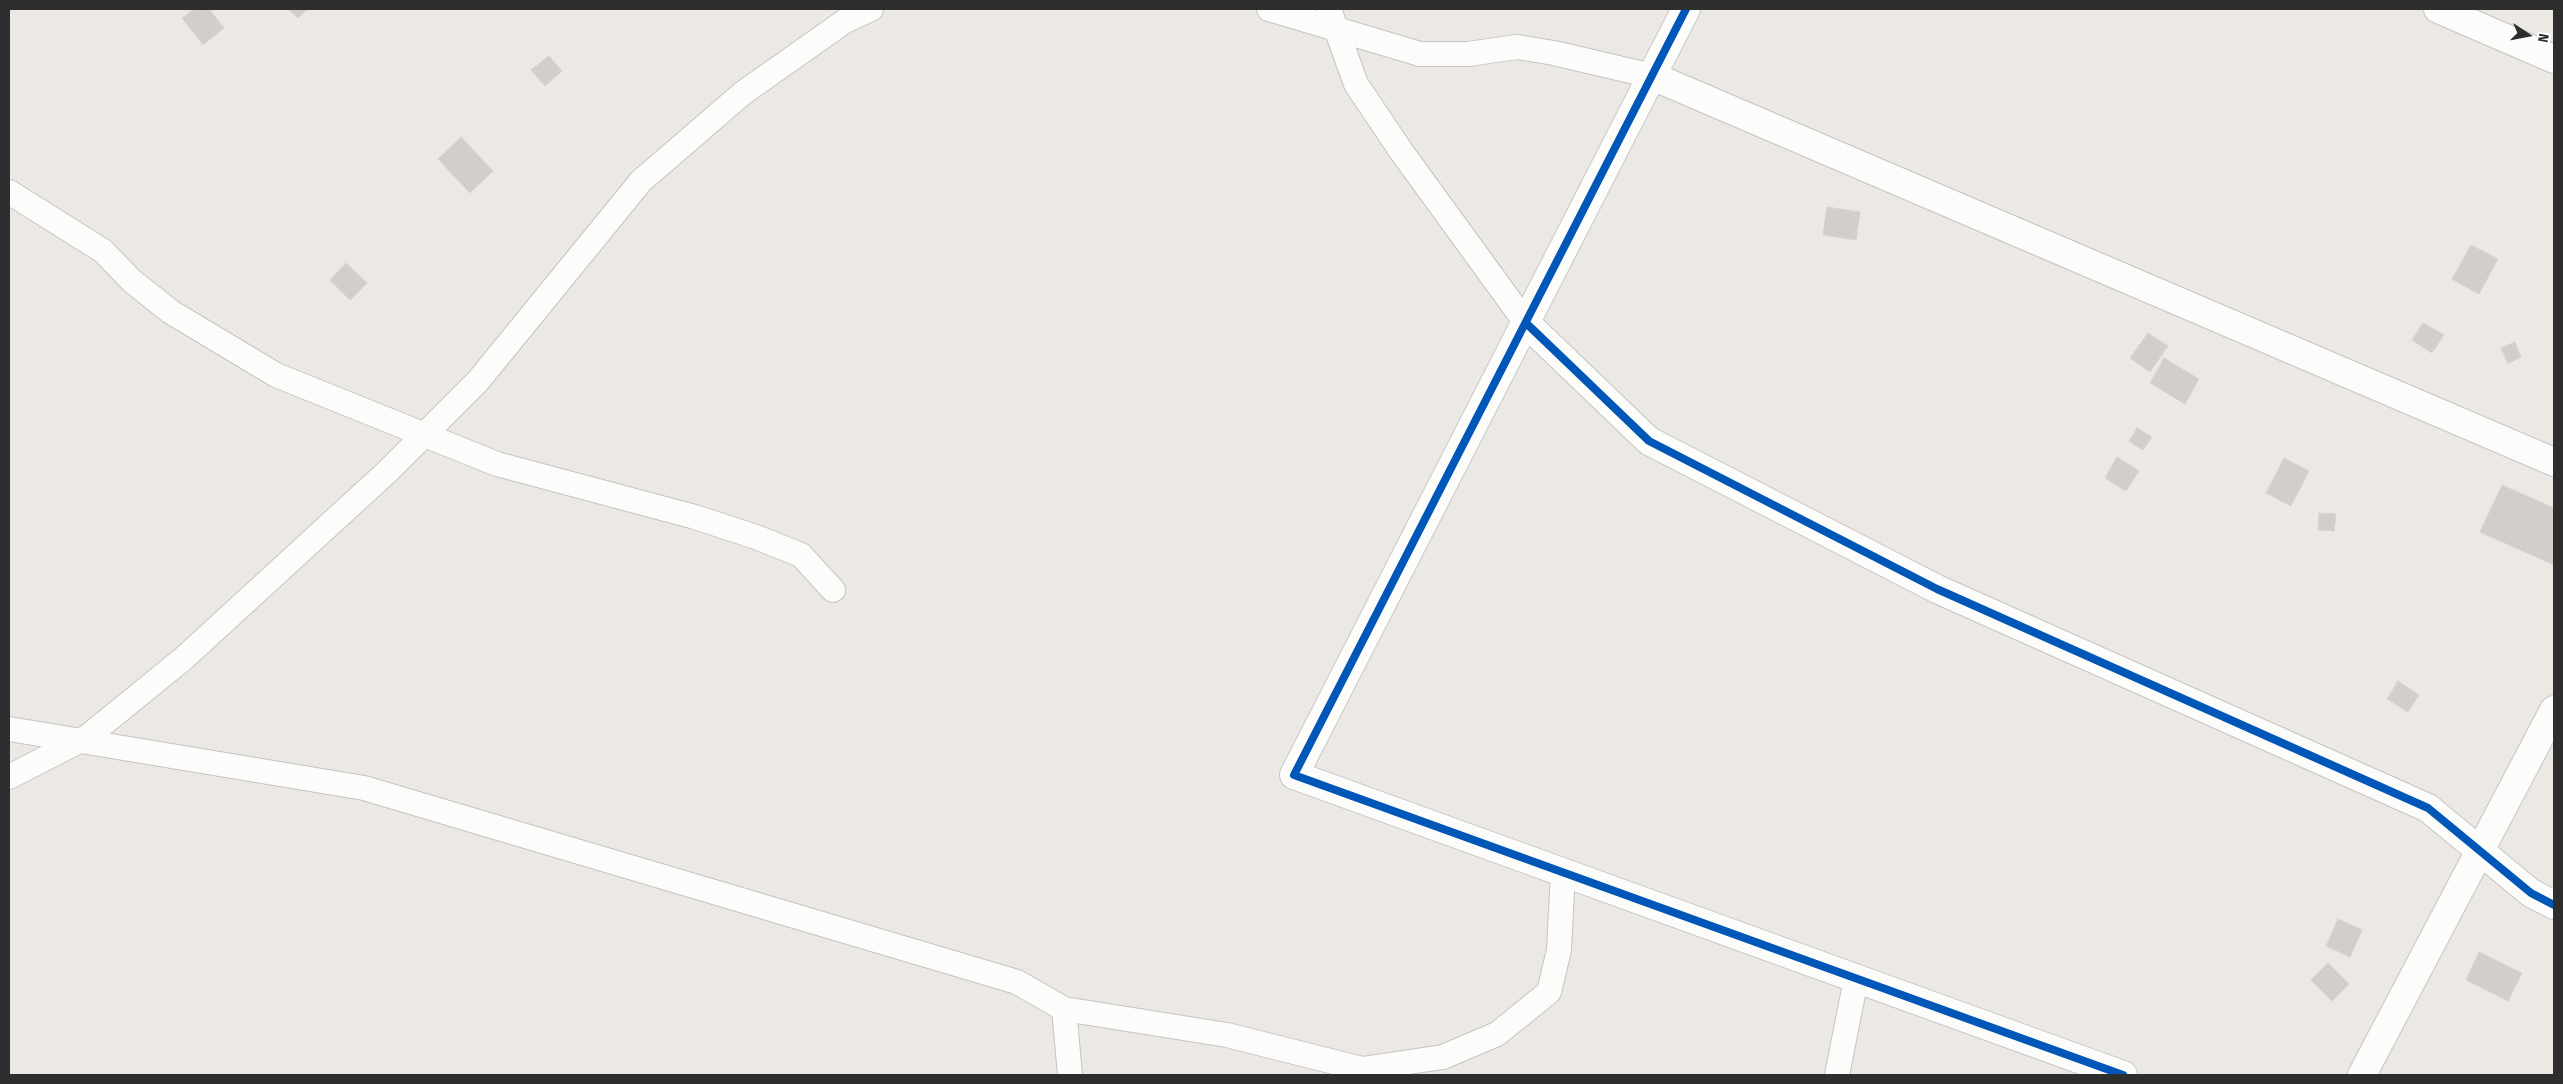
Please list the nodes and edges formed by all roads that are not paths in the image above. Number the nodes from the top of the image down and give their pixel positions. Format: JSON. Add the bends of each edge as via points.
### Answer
{"nodes":[{"id":1,"x":871,"y":9,"type":"edge"},
{"id":2,"x":1269,"y":9,"type":"edge"},
{"id":3,"x":1686,"y":9,"type":"edge"},
{"id":4,"x":2438,"y":9,"type":"edge"},
{"id":5,"x":1332,"y":19,"type":"edge"},
{"id":6,"x":2554,"y":59,"type":"edge"},
{"id":7,"x":1652,"y":76,"type":"junction"},
{"id":8,"x":9,"y":192,"type":"edge"},
{"id":9,"x":1526,"y":322,"type":"junction"},
{"id":10,"x":424,"y":434,"type":"junction"},
{"id":11,"x":2554,"y":462,"type":"edge"},
{"id":12,"x":833,"y":590,"type":"dead end"},
{"id":13,"x":2554,"y":710,"type":"edge"},
{"id":14,"x":9,"y":730,"type":"edge"},
{"id":15,"x":78,"y":741,"type":"junction"},
{"id":16,"x":9,"y":777,"type":"edge"},
{"id":17,"x":2480,"y":851,"type":"junction"},
{"id":18,"x":1563,"y":873,"type":"junction"},
{"id":19,"x":2554,"y":905,"type":"edge"},
{"id":20,"x":1856,"y":979,"type":"junction"},
{"id":21,"x":1064,"y":1009,"type":"junction"},
{"id":22,"x":1418,"y":1068,"type":"edge"},
{"id":23,"x":1070,"y":1075,"type":"edge"},
{"id":24,"x":1837,"y":1075,"type":"edge"},
{"id":25,"x":2123,"y":1075,"type":"edge"},
{"id":26,"x":2362,"y":1075,"type":"edge"}],
"edges":[{"from":1,"to":10,"type":"lane","via":[[845,21],[743,94],[642,181],[478,381]]},
{"from":2,"to":5,"type":"lane"},
{"from":3,"to":7,"type":"street"},
{"from":4,"to":6,"type":"street"},
{"from":5,"to":7,"type":"lane","via":[[1420,54],[1468,54],[1517,47]]},
{"from":5,"to":9,"type":"lane","via":[[1356,84]]},
{"from":7,"to":9,"type":"street"},
{"from":7,"to":11,"type":"street"},
{"from":8,"to":10,"type":"lane","via":[[103,251],[132,281],[171,312],[276,375]]},
{"from":9,"to":17,"type":"street","via":[[1649,441],[1936,589],[2428,808]]},
{"from":9,"to":18,"type":"street","via":[[1294,775]]},
{"from":10,"to":12,"type":"lane","via":[[497,464],[632,500],[801,554]]},
{"from":10,"to":15,"type":"lane","via":[[388,471],[182,659]]},
{"from":13,"to":17,"type":"street"},
{"from":14,"to":15,"type":"lane"},
{"from":15,"to":16,"type":"lane"},
{"from":15,"to":21,"type":"lane","via":[[364,788],[1016,982]]},
{"from":17,"to":19,"type":"street","via":[[2531,893]]},
{"from":17,"to":26,"type":"street"},
{"from":18,"to":20,"type":"street"},
{"from":18,"to":22,"type":"lane","via":[[1559,950],[1549,992],[1497,1034]]},
{"from":20,"to":24,"type":"lane"},
{"from":20,"to":25,"type":"street"},
{"from":21,"to":22,"type":"lane","via":[[1227,1035],[1362,1069]]},
{"from":21,"to":23,"type":"lane"}]}
